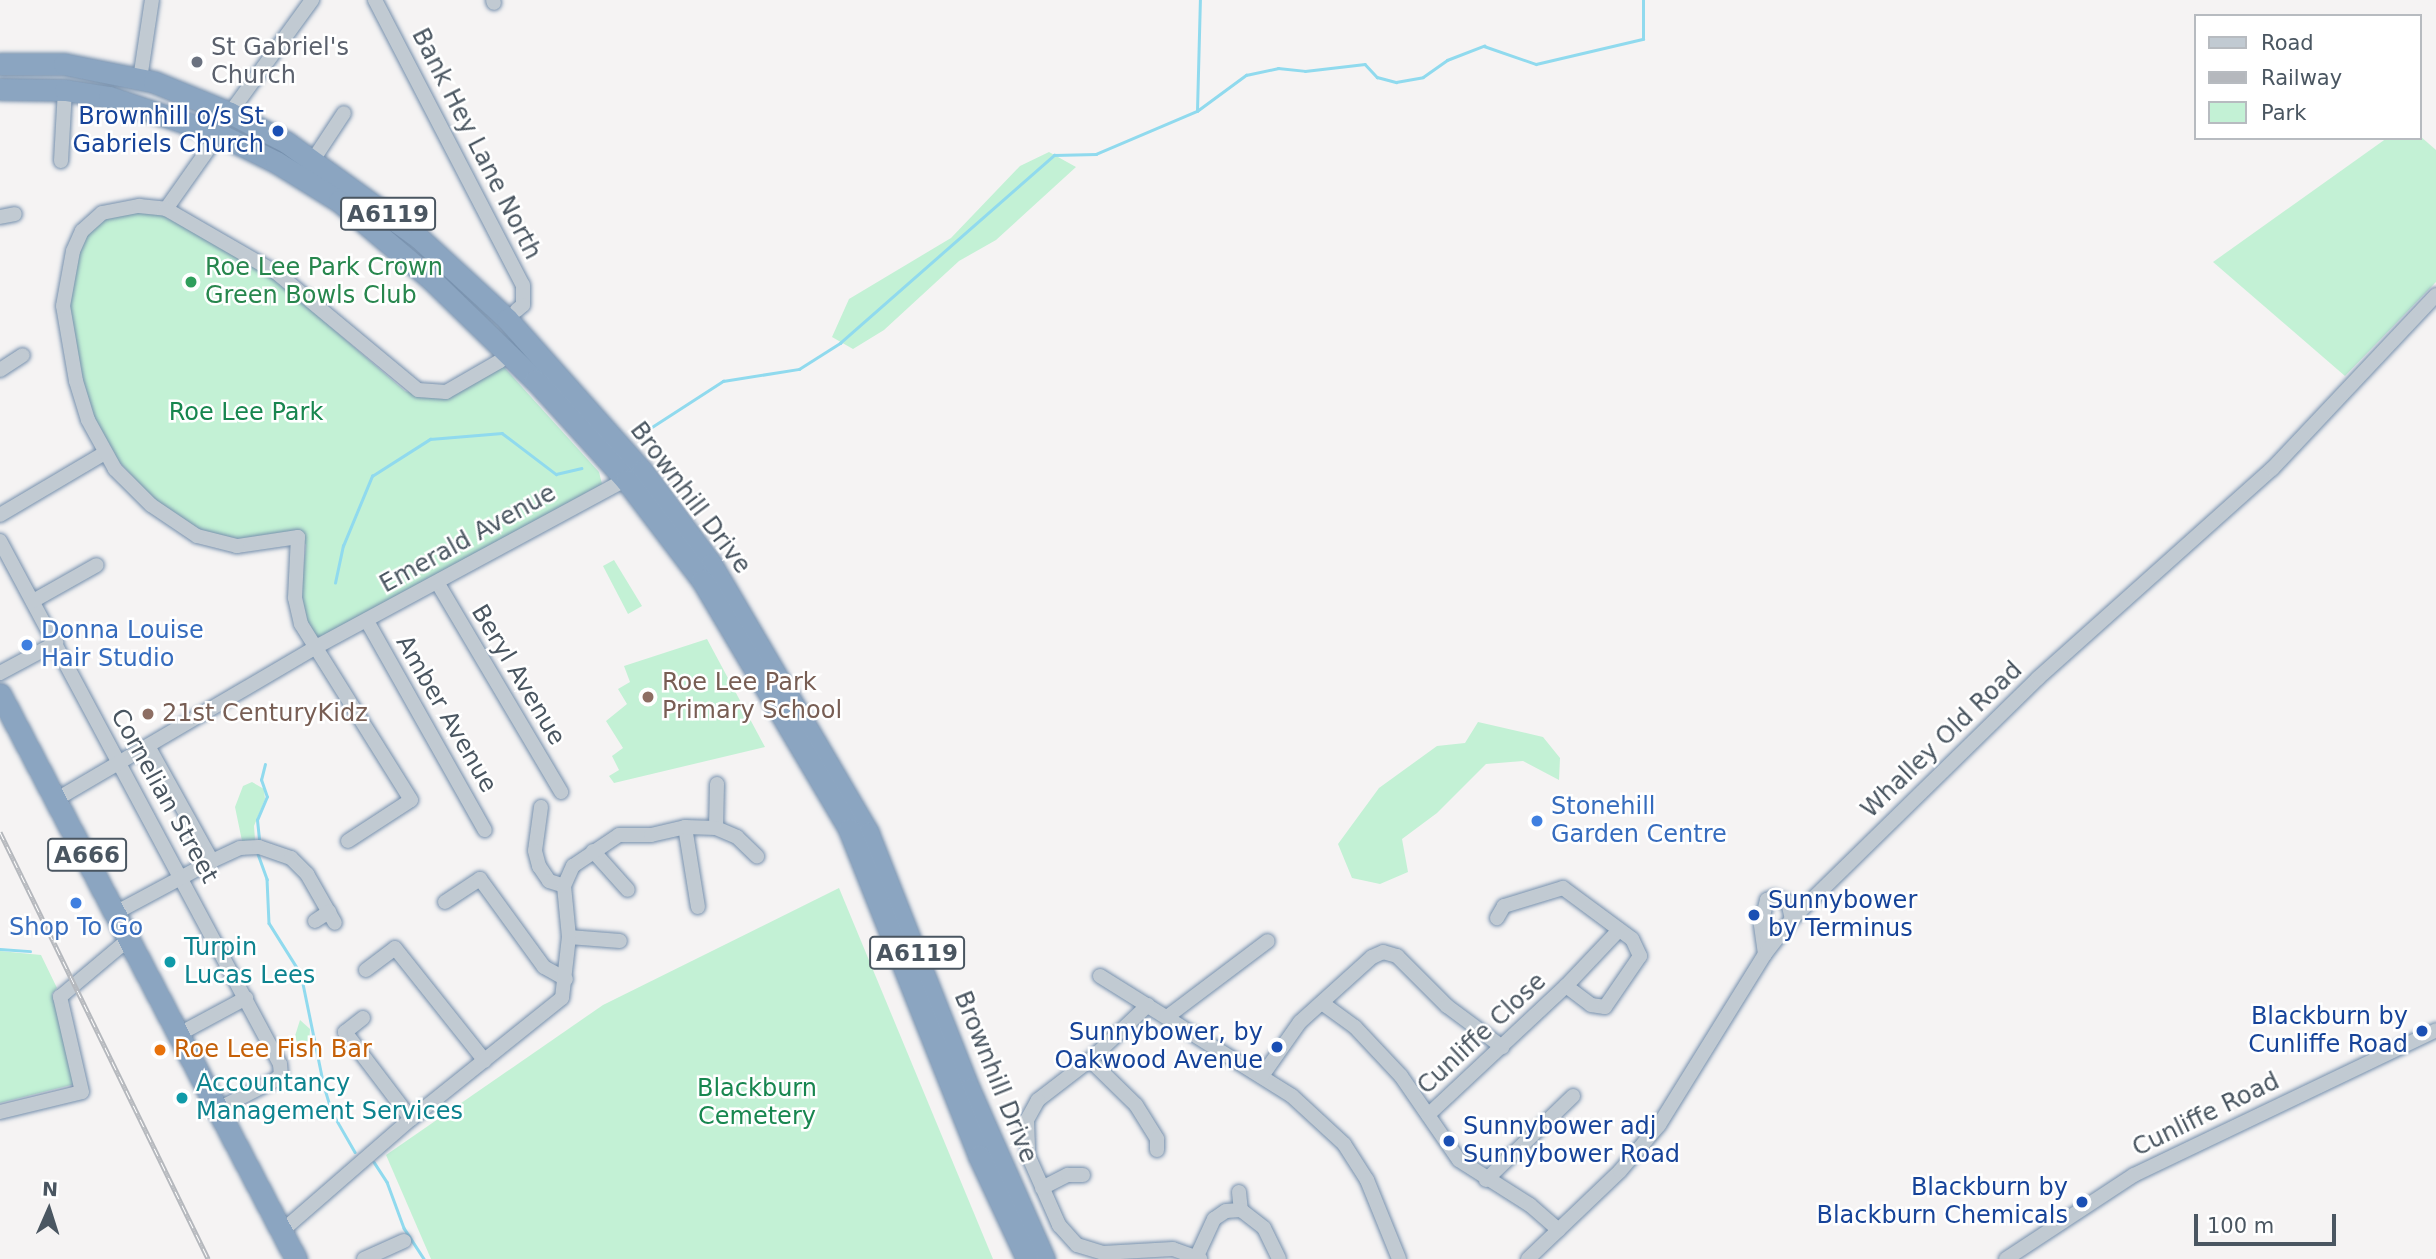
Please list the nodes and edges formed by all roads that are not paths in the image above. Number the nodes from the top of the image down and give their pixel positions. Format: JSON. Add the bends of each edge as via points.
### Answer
{"nodes":[{"id":1,"x":152,"y":0,"type":"edge"},
{"id":2,"x":312,"y":0,"type":"edge"},
{"id":3,"x":375,"y":0,"type":"edge"},
{"id":4,"x":0,"y":64,"type":"edge"},
{"id":5,"x":140,"y":79,"type":"junction"},
{"id":6,"x":0,"y":89,"type":"edge"},
{"id":7,"x":65,"y":90,"type":"junction"},
{"id":8,"x":230,"y":113,"type":"junction"},
{"id":9,"x":344,"y":113,"type":"dead end"},
{"id":10,"x":219,"y":134,"type":"junction"},
{"id":11,"x":313,"y":160,"type":"junction"},
{"id":12,"x":61,"y":161,"type":"dead end"},
{"id":13,"x":166,"y":209,"type":"junction"},
{"id":14,"x":2436,"y":295,"type":"edge"},
{"id":15,"x":517,"y":310,"type":"dead end"},
{"id":16,"x":507,"y":352,"type":"junction"},
{"id":17,"x":23,"y":355,"type":"dead end"},
{"id":18,"x":0,"y":370,"type":"edge"},
{"id":19,"x":105,"y":453,"type":"junction"},
{"id":20,"x":634,"y":476,"type":"junction"},
{"id":21,"x":0,"y":515,"type":"edge"},
{"id":22,"x":0,"y":541,"type":"edge"},
{"id":23,"x":97,"y":565,"type":"dead end"},
{"id":24,"x":437,"y":582,"type":"junction"},
{"id":25,"x":33,"y":601,"type":"junction"},
{"id":26,"x":367,"y":621,"type":"junction"},
{"id":27,"x":56,"y":643,"type":"junction"},
{"id":28,"x":316,"y":647,"type":"junction"},
{"id":29,"x":0,"y":673,"type":"edge"},
{"id":30,"x":0,"y":694,"type":"edge"},
{"id":31,"x":148,"y":746,"type":"junction"},
{"id":32,"x":120,"y":762,"type":"junction"},
{"id":33,"x":717,"y":784,"type":"dead end"},
{"id":34,"x":561,"y":792,"type":"dead end"},
{"id":35,"x":57,"y":799,"type":"junction"},
{"id":36,"x":541,"y":807,"type":"dead end"},
{"id":37,"x":685,"y":827,"type":"junction"},
{"id":38,"x":716,"y":828,"type":"junction"},
{"id":39,"x":485,"y":830,"type":"dead end"},
{"id":40,"x":348,"y":841,"type":"dead end"},
{"id":41,"x":593,"y":851,"type":"junction"},
{"id":42,"x":757,"y":856,"type":"dead end"},
{"id":43,"x":212,"y":861,"type":"junction"},
{"id":44,"x":183,"y":876,"type":"junction"},
{"id":45,"x":564,"y":886,"type":"junction"},
{"id":46,"x":628,"y":890,"type":"dead end"},
{"id":47,"x":445,"y":902,"type":"dead end"},
{"id":48,"x":698,"y":907,"type":"dead end"},
{"id":49,"x":117,"y":912,"type":"junction"},
{"id":50,"x":1497,"y":918,"type":"dead end"},
{"id":51,"x":1792,"y":919,"type":"junction"},
{"id":52,"x":315,"y":921,"type":"dead end"},
{"id":53,"x":1619,"y":930,"type":"junction"},
{"id":54,"x":569,"y":937,"type":"junction"},
{"id":55,"x":130,"y":938,"type":"junction"},
{"id":56,"x":620,"y":941,"type":"dead end"},
{"id":57,"x":1268,"y":941,"type":"dead end"},
{"id":58,"x":1765,"y":954,"type":"junction"},
{"id":59,"x":366,"y":970,"type":"dead end"},
{"id":60,"x":1100,"y":976,"type":"dead end"},
{"id":61,"x":566,"y":979,"type":"junction"},
{"id":62,"x":1566,"y":986,"type":"junction"},
{"id":63,"x":246,"y":998,"type":"junction"},
{"id":64,"x":1322,"y":1003,"type":"junction"},
{"id":65,"x":1148,"y":1005,"type":"junction"},
{"id":66,"x":1167,"y":1017,"type":"junction"},
{"id":67,"x":363,"y":1018,"type":"dead end"},
{"id":68,"x":2436,"y":1030,"type":"edge"},
{"id":69,"x":181,"y":1032,"type":"junction"},
{"id":70,"x":1502,"y":1047,"type":"junction"},
{"id":71,"x":1090,"y":1060,"type":"junction"},
{"id":72,"x":485,"y":1061,"type":"junction"},
{"id":73,"x":1262,"y":1076,"type":"junction"},
{"id":74,"x":1573,"y":1096,"type":"dead end"},
{"id":75,"x":220,"y":1108,"type":"junction"},
{"id":76,"x":0,"y":1112,"type":"edge"},
{"id":77,"x":1428,"y":1115,"type":"junction"},
{"id":78,"x":411,"y":1119,"type":"junction"},
{"id":79,"x":1157,"y":1150,"type":"dead end"},
{"id":80,"x":1083,"y":1175,"type":"dead end"},
{"id":81,"x":1486,"y":1180,"type":"junction"},
{"id":82,"x":1042,"y":1188,"type":"junction"},
{"id":83,"x":1239,"y":1192,"type":"dead end"},
{"id":84,"x":1241,"y":1210,"type":"junction"},
{"id":85,"x":1559,"y":1230,"type":"junction"},
{"id":86,"x":282,"y":1231,"type":"junction"},
{"id":87,"x":404,"y":1241,"type":"dead end"},
{"id":88,"x":1198,"y":1257,"type":"edge"},
{"id":89,"x":296,"y":1259,"type":"edge"},
{"id":90,"x":363,"y":1259,"type":"edge"},
{"id":91,"x":1027,"y":1259,"type":"edge"},
{"id":92,"x":1044,"y":1259,"type":"edge"},
{"id":93,"x":1279,"y":1259,"type":"edge"},
{"id":94,"x":1399,"y":1259,"type":"edge"},
{"id":95,"x":1528,"y":1259,"type":"edge"},
{"id":96,"x":2006,"y":1259,"type":"edge"}],
"edges":[{"from":1,"to":5,"type":"street"},
{"from":2,"to":8,"type":"street"},
{"from":3,"to":15,"type":"street","name":"Bank Hey Lane North","via":[[523,285],[523,305]]},
{"from":4,"to":5,"type":"highway","name":"Brownhill Drive","number":"A6119","via":[[64,64]]},
{"from":5,"to":8,"type":"highway","name":"Brownhill Drive","number":"A6119"},
{"from":6,"to":7,"type":"highway","name":"Brownhill Drive","number":"A6119"},
{"from":7,"to":10,"type":"highway","name":"Brownhill Drive","number":"A6119","via":[[109,97]]},
{"from":7,"to":12,"type":"street"},
{"from":8,"to":11,"type":"highway","name":"Brownhill Drive","number":"A6119"},
{"from":9,"to":11,"type":"street"},
{"from":10,"to":13,"type":"street"},
{"from":10,"to":16,"type":"highway","name":"Brownhill Drive","number":"A6119","via":[[272,159],[338,201],[432,280]]},
{"from":11,"to":20,"type":"highway","name":"Brownhill Drive","number":"A6119","via":[[419,238],[507,319]]},
{"from":13,"to":16,"type":"street","via":[[277,273],[418,390],[446,392],[500,361]]},
{"from":13,"to":19,"type":"street","via":[[139,206],[102,213],[82,231],[66,276],[63,306],[76,381]]},
{"from":14,"to":51,"type":"street","name":"Whalley Old Road","via":[[2272,469],[2038,678]]},
{"from":16,"to":20,"type":"highway","name":"Brownhill Drive","number":"A6119"},
{"from":17,"to":18,"type":"street"},
{"from":19,"to":21,"type":"street"},
{"from":19,"to":28,"type":"street","via":[[127,485],[177,526],[197,536],[237,546],[298,537],[295,598],[301,624]]},
{"from":20,"to":24,"type":"street","name":"Emerald Avenue"},
{"from":20,"to":91,"type":"highway","name":"Brownhill Drive","number":"A6119","via":[[709,591],[849,829],[978,1156]]},
{"from":20,"to":92,"type":"highway","name":"Brownhill Drive","number":"A6119","via":[[711,564],[868,833],[969,1089]]},
{"from":22,"to":25,"type":"street","name":"Cornelian Street"},
{"from":23,"to":25,"type":"street"},
{"from":24,"to":26,"type":"street","name":"Emerald Avenue"},
{"from":24,"to":34,"type":"street","name":"Beryl Avenue"},
{"from":25,"to":27,"type":"street","name":"Cornelian Street"},
{"from":26,"to":28,"type":"street","name":"Emerald Avenue"},
{"from":26,"to":39,"type":"street","name":"Amber Avenue"},
{"from":27,"to":29,"type":"street"},
{"from":27,"to":32,"type":"street","name":"Cornelian Street"},
{"from":28,"to":31,"type":"street","name":"Emerald Avenue"},
{"from":28,"to":40,"type":"street","via":[[411,800]]},
{"from":30,"to":35,"type":"highway","number":"A666"},
{"from":31,"to":32,"type":"street","name":"Emerald Avenue"},
{"from":31,"to":43,"type":"street"},
{"from":32,"to":35,"type":"street","name":"Emerald Avenue"},
{"from":32,"to":44,"type":"street","name":"Cornelian Street"},
{"from":33,"to":38,"type":"street"},
{"from":35,"to":49,"type":"highway","number":"A666"},
{"from":36,"to":45,"type":"street","via":[[535,851],[538,866],[550,881]]},
{"from":37,"to":38,"type":"street"},
{"from":37,"to":41,"type":"street","via":[[651,835],[619,835]]},
{"from":37,"to":48,"type":"street"},
{"from":38,"to":42,"type":"street","via":[[737,836]]},
{"from":41,"to":45,"type":"street","via":[[573,866]]},
{"from":41,"to":46,"type":"street"},
{"from":43,"to":44,"type":"street"},
{"from":43,"to":52,"type":"street","via":[[240,848],[259,847],[291,858],[332,917]]},
{"from":44,"to":49,"type":"street"},
{"from":44,"to":63,"type":"street","name":"Cornelian Street"},
{"from":45,"to":54,"type":"street"},
{"from":47,"to":61,"type":"street","via":[[480,879],[544,967]]},
{"from":49,"to":55,"type":"highway","number":"A666"},
{"from":50,"to":53,"type":"street","name":"Cunliffe Close","via":[[1504,906],[1558,887]]},
{"from":51,"to":58,"type":"street","name":"Whalley Old Road"},
{"from":51,"to":58,"type":"street","via":[[1788,902],[1774,897],[1767,900],[1761,924]]},
{"from":53,"to":62,"type":"street","name":"Cunliffe Close"},
{"from":53,"to":62,"type":"street","name":"Cunliffe Close","via":[[1637,943],[1641,953],[1613,1000],[1596,1007]]},
{"from":54,"to":56,"type":"street"},
{"from":54,"to":61,"type":"street"},
{"from":55,"to":69,"type":"highway","number":"A666"},
{"from":55,"to":76,"type":"street","via":[[60,997],[82,1092]]},
{"from":57,"to":66,"type":"street"},
{"from":58,"to":85,"type":"street","name":"Whalley Old Road","via":[[1659,1125]]},
{"from":59,"to":72,"type":"street","via":[[395,948]]},
{"from":60,"to":65,"type":"street"},
{"from":61,"to":72,"type":"street","via":[[562,999]]},
{"from":62,"to":70,"type":"street","name":"Cunliffe Close"},
{"from":63,"to":69,"type":"street"},
{"from":63,"to":75,"type":"street","name":"Cornelian Street","via":[[280,1064],[281,1075]]},
{"from":64,"to":70,"type":"street","via":[[1372,957],[1392,953],[1447,1006]]},
{"from":64,"to":73,"type":"street","via":[[1300,1022]]},
{"from":64,"to":77,"type":"street","via":[[1355,1027],[1401,1076]]},
{"from":65,"to":66,"type":"street"},
{"from":65,"to":71,"type":"street"},
{"from":66,"to":73,"type":"street"},
{"from":67,"to":78,"type":"street","via":[[345,1032]]},
{"from":68,"to":96,"type":"street","name":"Cunliffe Road","via":[[2134,1175]]},
{"from":69,"to":75,"type":"highway","number":"A666"},
{"from":70,"to":77,"type":"street","name":"Cunliffe Close"},
{"from":71,"to":79,"type":"street","via":[[1136,1105],[1157,1139]]},
{"from":71,"to":82,"type":"street","via":[[1031,1110],[1026,1142]]},
{"from":72,"to":78,"type":"street"},
{"from":73,"to":94,"type":"street","via":[[1344,1144],[1367,1180]]},
{"from":74,"to":81,"type":"street"},
{"from":75,"to":86,"type":"highway","number":"A666"},
{"from":77,"to":81,"type":"street","via":[[1459,1160]]},
{"from":78,"to":86,"type":"street"},
{"from":80,"to":82,"type":"street","via":[[1068,1170]]},
{"from":81,"to":85,"type":"street","via":[[1530,1205]]},
{"from":82,"to":88,"type":"street","via":[[1065,1235],[1090,1251],[1161,1248]]},
{"from":83,"to":84,"type":"street"},
{"from":84,"to":88,"type":"street","via":[[1226,1211],[1214,1219]]},
{"from":84,"to":93,"type":"street","via":[[1264,1228]]},
{"from":85,"to":95,"type":"street","name":"Whalley Old Road"},
{"from":86,"to":89,"type":"highway","number":"A666"},
{"from":87,"to":90,"type":"street"}]}
